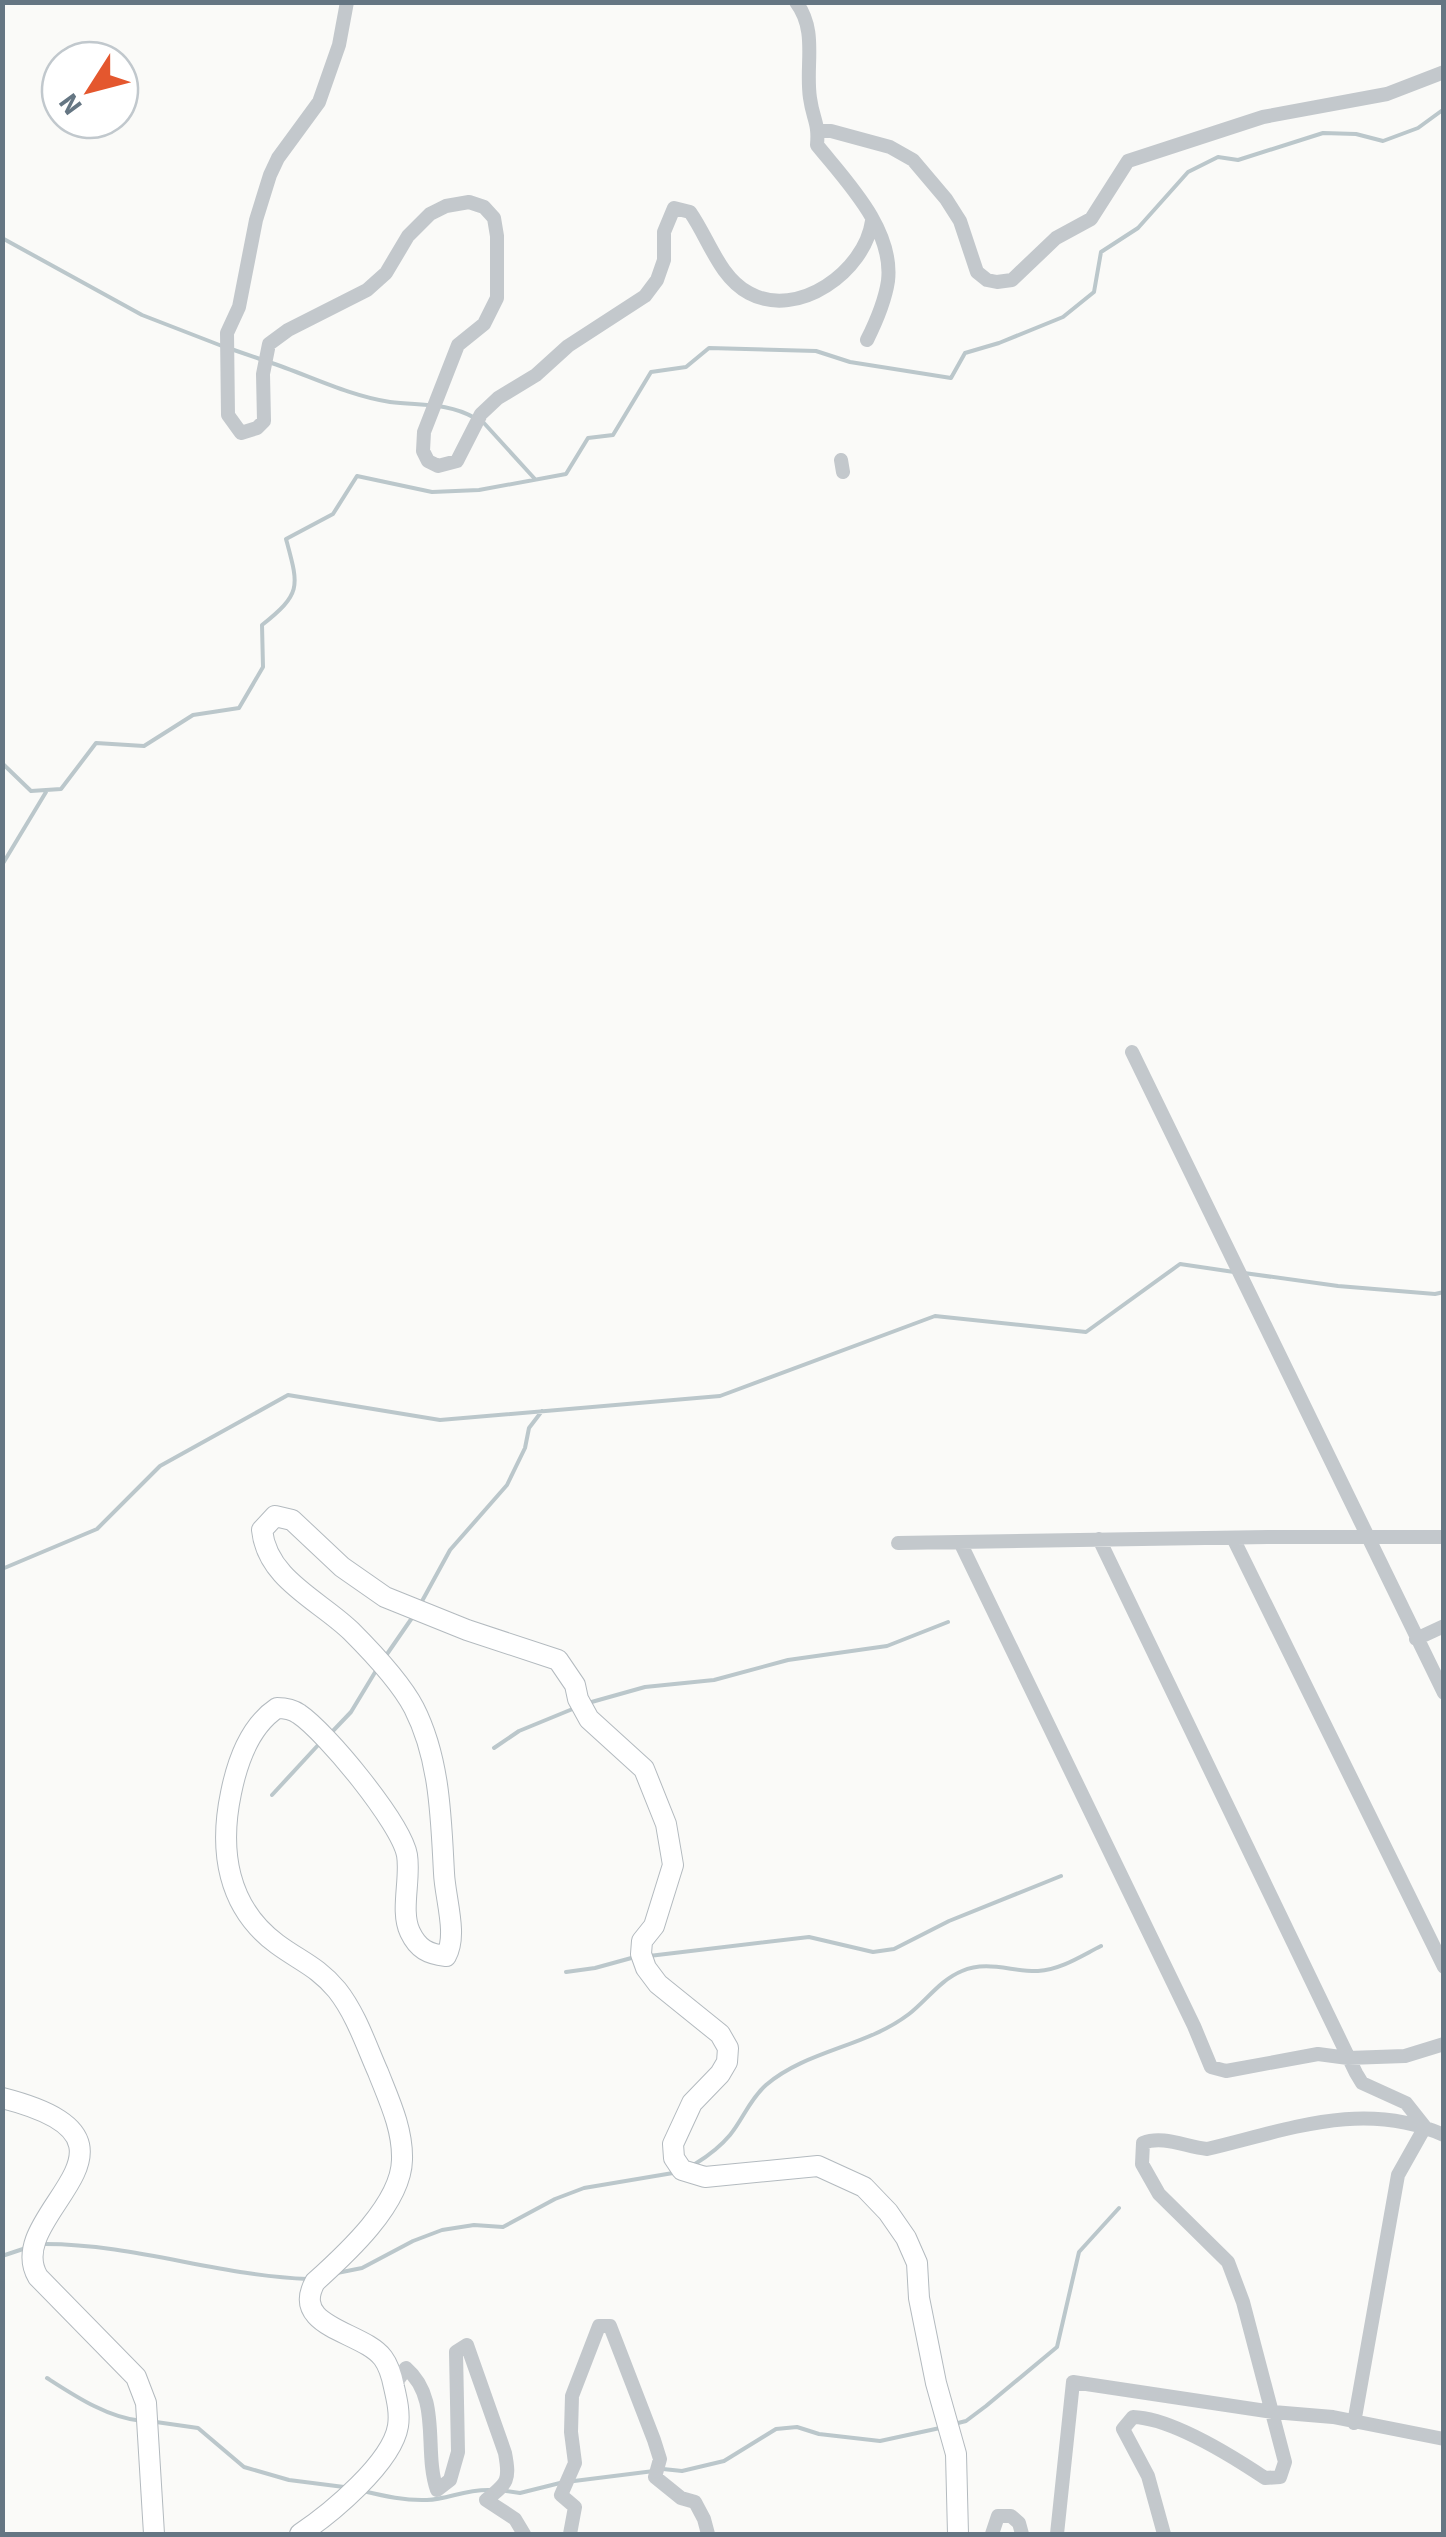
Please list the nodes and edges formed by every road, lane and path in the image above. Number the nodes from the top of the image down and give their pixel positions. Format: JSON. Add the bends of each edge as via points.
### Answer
{"nodes":[{"id":1,"x":347,"y":2,"type":"edge"},
{"id":2,"x":796,"y":2,"type":"edge"},
{"id":3,"x":1444,"y":72,"type":"edge"},
{"id":4,"x":820,"y":132,"type":"junction"},
{"id":5,"x":872,"y":221,"type":"junction"},
{"id":6,"x":868,"y":340,"type":"dead end"},
{"id":7,"x":1132,"y":1052,"type":"dead end"},
{"id":8,"x":1233,"y":1538,"type":"junction"},
{"id":9,"x":1444,"y":1538,"type":"edge"},
{"id":10,"x":1099,"y":1539,"type":"junction"},
{"id":11,"x":1368,"y":1539,"type":"junction"},
{"id":12,"x":960,"y":1542,"type":"junction"},
{"id":13,"x":898,"y":1543,"type":"dead end"},
{"id":14,"x":1444,"y":1626,"type":"edge"},
{"id":15,"x":1416,"y":1639,"type":"junction"},
{"id":16,"x":1444,"y":1693,"type":"edge"},
{"id":17,"x":1444,"y":1967,"type":"edge"},
{"id":18,"x":1444,"y":2044,"type":"edge"},
{"id":19,"x":1348,"y":2058,"type":"junction"},
{"id":20,"x":2,"y":2098,"type":"edge"},
{"id":21,"x":1425,"y":2126,"type":"junction"},
{"id":22,"x":1444,"y":2135,"type":"edge"},
{"id":23,"x":390,"y":2372,"type":"junction"},
{"id":24,"x":1273,"y":2412,"type":"junction"},
{"id":25,"x":1354,"y":2423,"type":"junction"},
{"id":26,"x":1444,"y":2439,"type":"edge"},
{"id":27,"x":154,"y":2534,"type":"edge"},
{"id":28,"x":300,"y":2534,"type":"edge"},
{"id":29,"x":524,"y":2534,"type":"edge"},
{"id":30,"x":570,"y":2534,"type":"edge"},
{"id":31,"x":708,"y":2534,"type":"edge"},
{"id":32,"x":958,"y":2534,"type":"edge"},
{"id":33,"x":992,"y":2534,"type":"edge"},
{"id":34,"x":1022,"y":2534,"type":"edge"},
{"id":35,"x":1057,"y":2534,"type":"edge"},
{"id":36,"x":1164,"y":2534,"type":"edge"}],
"edges":[{"from":1,"to":5,"type":"street","via":[[319,102],[270,175],[227,334],[228,415],[241,433],[264,421],[269,344],[367,290],[386,274],[417,224],[446,206],[475,202],[494,218],[497,298],[484,324],[458,345],[424,432],[423,451],[438,466],[457,461],[481,414],[498,398],[646,296],[664,260],[664,232],[674,208],[690,212],[732,280],[766,300],[800,298],[834,280],[864,248]]},
{"from":2,"to":4,"type":"street","via":[[810,35],[809,96]]},
{"from":3,"to":4,"type":"street","via":[[1387,94],[1263,117],[1128,161],[1091,219],[1056,238],[1012,280],[997,282],[978,272],[960,222],[913,160]]},
{"from":4,"to":5,"type":"street","via":[[817,145]]},
{"from":5,"to":6,"type":"street","via":[[888,278]]},
{"from":7,"to":11,"type":"street"},
{"from":8,"to":10,"type":"street"},
{"from":8,"to":11,"type":"street"},
{"from":8,"to":17,"type":"street"},
{"from":9,"to":11,"type":"street"},
{"from":10,"to":12,"type":"street"},
{"from":10,"to":19,"type":"street"},
{"from":11,"to":15,"type":"street"},
{"from":12,"to":13,"type":"street"},
{"from":12,"to":19,"type":"street","via":[[1210,2067],[1226,2071],[1318,2054]]},
{"from":14,"to":15,"type":"street"},
{"from":15,"to":16,"type":"street"},
{"from":18,"to":19,"type":"street","via":[[1405,2056]]},
{"from":19,"to":21,"type":"street","via":[[1362,2083],[1406,2104]]},
{"from":20,"to":27,"type":"street","via":[[52,2117],[77,2144],[78,2164],[43,2215],[29,2257],[38,2277],[136,2377],[146,2403]]},
{"from":21,"to":22,"type":"street"},
{"from":21,"to":24,"type":"street","via":[[1360,2116],[1207,2148],[1159,2138],[1143,2143],[1142,2164],[1159,2194],[1228,2262]]},
{"from":21,"to":25,"type":"street","via":[[1398,2174]]},
{"from":23,"to":28,"type":"street","via":[[398,2430],[389,2450]]},
{"from":23,"to":29,"type":"street","via":[[400,2376],[406,2368],[418,2379],[436,2490],[450,2480],[458,2452],[456,2352],[467,2345],[508,2471],[505,2485],[486,2500],[515,2519]]},
{"from":23,"to":32,"type":"street","via":[[372,2348],[322,2320],[308,2294],[391,2196],[400,2175],[400,2134],[340,1993],[314,1965],[255,1924],[240,1900],[225,1852],[227,1813],[239,1761],[259,1725],[277,1708],[299,1714],[400,1832],[407,1855],[407,1927],[416,1944],[446,1956],[453,1944],[441,1813],[413,1706],[352,1632],[278,1570],[262,1530],[275,1516],[292,1520],[385,1597],[558,1660],[590,1719],[644,1769],[673,1864],[641,1954],[658,1984],[728,2048],[720,2074],[680,2126],[674,2158],[682,2170],[705,2177],[818,2166],[864,2187],[888,2212],[917,2263],[936,2383],[956,2454]]},
{"from":24,"to":25,"type":"street"},
{"from":24,"to":35,"type":"street","via":[[1074,2382]]},
{"from":24,"to":36,"type":"street","via":[[1285,2462],[1274,2480],[1156,2421],[1126,2422],[1126,2438],[1148,2476]]},
{"from":25,"to":26,"type":"street"},
{"from":30,"to":31,"type":"street","via":[[575,2507],[560,2496],[576,2463],[572,2396],[599,2326],[610,2326],[654,2440],[660,2459],[654,2477],[694,2502]]},
{"from":33,"to":34,"type":"street","via":[[998,2516],[1011,2516]]}]}
